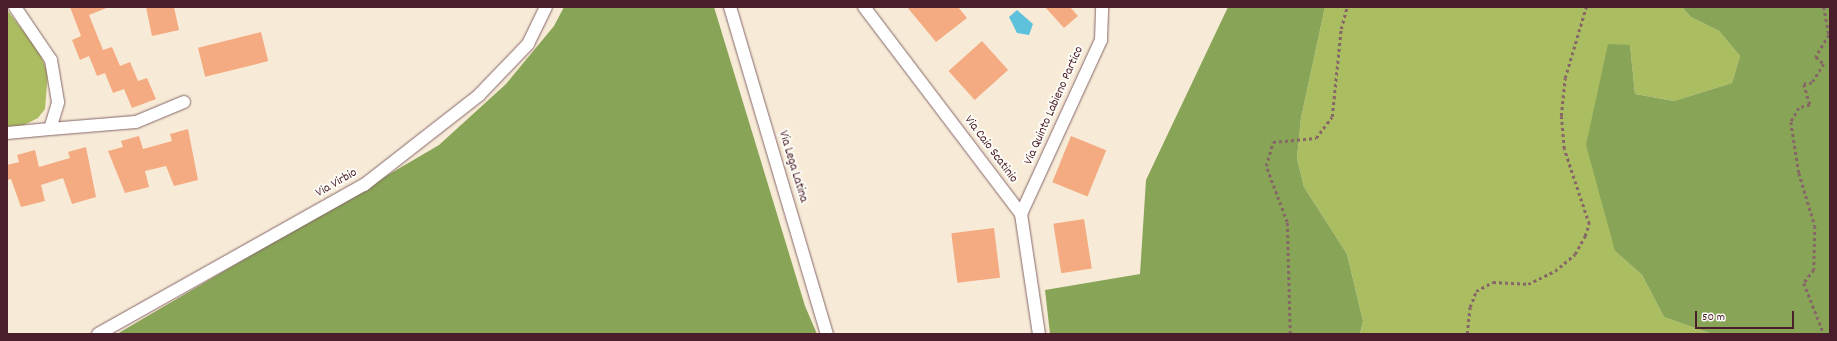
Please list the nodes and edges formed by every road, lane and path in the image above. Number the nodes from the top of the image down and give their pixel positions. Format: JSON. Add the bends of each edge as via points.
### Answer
{"nodes":[{"id":1,"x":15,"y":7,"type":"edge"},
{"id":2,"x":546,"y":7,"type":"edge"},
{"id":3,"x":730,"y":7,"type":"edge"},
{"id":4,"x":864,"y":7,"type":"edge"},
{"id":5,"x":1102,"y":7,"type":"edge"},
{"id":6,"x":1348,"y":7,"type":"edge"},
{"id":7,"x":1586,"y":7,"type":"edge"},
{"id":8,"x":1824,"y":7,"type":"edge"},
{"id":9,"x":184,"y":102,"type":"dead end"},
{"id":10,"x":50,"y":129,"type":"junction"},
{"id":11,"x":7,"y":133,"type":"edge"},
{"id":12,"x":1021,"y":214,"type":"junction"},
{"id":13,"x":98,"y":334,"type":"edge"},
{"id":14,"x":827,"y":334,"type":"edge"},
{"id":15,"x":1039,"y":334,"type":"edge"},
{"id":16,"x":1290,"y":334,"type":"edge"},
{"id":17,"x":1467,"y":334,"type":"edge"},
{"id":18,"x":1824,"y":334,"type":"edge"}],
"edges":[{"from":1,"to":10,"type":"street","via":[[51,60],[56,74],[58,102]]},
{"from":2,"to":13,"type":"street","name":"Via Virbio","via":[[528,44],[479,95],[364,185]]},
{"from":3,"to":14,"type":"street","name":"Via Lega Latina"},
{"from":4,"to":12,"type":"street","name":"Via Caio Scatinio"},
{"from":5,"to":12,"type":"street","name":"Via Quinto Labieno Partico","via":[[1104,25],[1100,40]]},
{"from":6,"to":16,"type":"path","via":[[1342,29],[1332,116],[1316,138],[1273,142],[1266,166],[1287,222]]},
{"from":7,"to":17,"type":"path","via":[[1565,78],[1561,116],[1564,150],[1589,224],[1585,236],[1575,254],[1555,271],[1528,284],[1493,282],[1476,291],[1470,308]]},
{"from":8,"to":18,"type":"path","via":[[1829,34],[1816,57],[1824,64],[1812,82],[1804,84],[1810,105],[1799,108],[1791,122],[1799,173],[1815,226],[1814,270],[1804,283]]},
{"from":9,"to":10,"type":"street","via":[[136,122]]},
{"from":10,"to":11,"type":"street"},
{"from":12,"to":15,"type":"street","name":"Via Caio Scatinio"}]}
